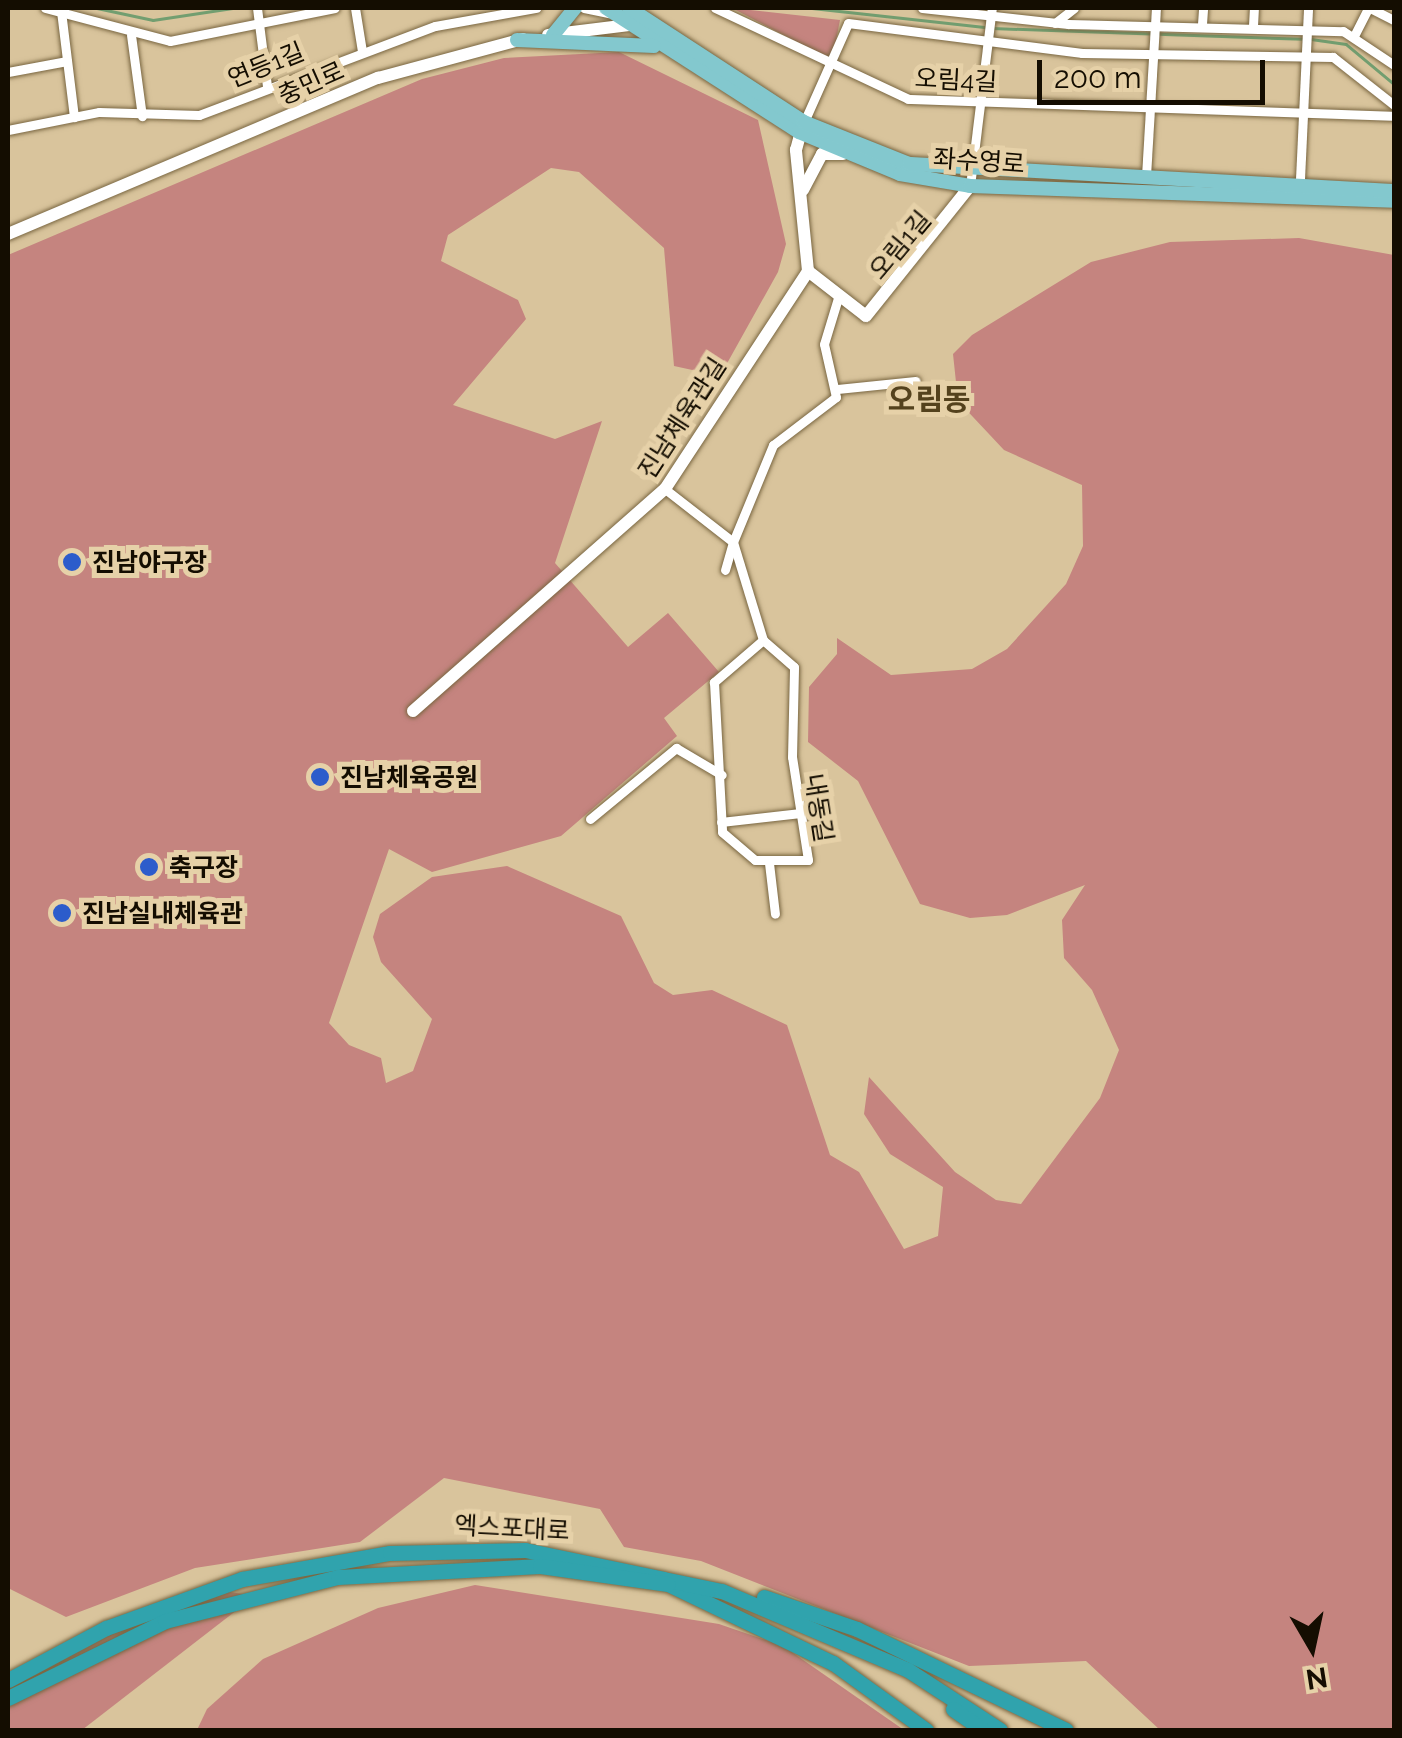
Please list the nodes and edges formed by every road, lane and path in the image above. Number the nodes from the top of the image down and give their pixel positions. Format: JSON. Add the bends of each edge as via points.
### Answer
{"nodes":[{"id":1,"x":45,"y":8,"type":"edge"},
{"id":2,"x":257,"y":8,"type":"edge"},
{"id":3,"x":335,"y":8,"type":"edge"},
{"id":4,"x":355,"y":8,"type":"edge"},
{"id":5,"x":536,"y":8,"type":"edge"},
{"id":6,"x":574,"y":8,"type":"edge"},
{"id":7,"x":584,"y":8,"type":"edge"},
{"id":8,"x":715,"y":8,"type":"edge"},
{"id":9,"x":922,"y":8,"type":"edge"},
{"id":10,"x":1074,"y":8,"type":"edge"},
{"id":11,"x":1156,"y":8,"type":"edge"},
{"id":12,"x":1202,"y":8,"type":"edge"},
{"id":13,"x":1254,"y":8,"type":"edge"},
{"id":14,"x":1308,"y":8,"type":"edge"},
{"id":15,"x":1369,"y":8,"type":"edge"},
{"id":16,"x":61,"y":10,"type":"edge"},
{"id":17,"x":488,"y":10,"type":"edge"},
{"id":18,"x":992,"y":12,"type":"edge"},
{"id":19,"x":628,"y":15,"type":"edge"},
{"id":20,"x":1394,"y":20,"type":"edge"},
{"id":21,"x":1055,"y":22,"type":"junction"},
{"id":22,"x":1155,"y":22,"type":"junction"},
{"id":23,"x":259,"y":24,"type":"junction"},
{"id":24,"x":1202,"y":24,"type":"junction"},
{"id":25,"x":1253,"y":26,"type":"junction"},
{"id":26,"x":1307,"y":29,"type":"junction"},
{"id":27,"x":553,"y":34,"type":"junction"},
{"id":28,"x":1354,"y":34,"type":"junction"},
{"id":29,"x":132,"y":35,"type":"junction"},
{"id":30,"x":516,"y":40,"type":"junction"},
{"id":31,"x":988,"y":43,"type":"junction"},
{"id":32,"x":663,"y":49,"type":"junction"},
{"id":33,"x":362,"y":51,"type":"junction"},
{"id":34,"x":1154,"y":51,"type":"junction"},
{"id":35,"x":1305,"y":56,"type":"junction"},
{"id":36,"x":67,"y":60,"type":"junction"},
{"id":37,"x":833,"y":64,"type":"junction"},
{"id":38,"x":1394,"y":65,"type":"edge"},
{"id":39,"x":8,"y":72,"type":"edge"},
{"id":40,"x":267,"y":86,"type":"junction"},
{"id":41,"x":981,"y":101,"type":"junction"},
{"id":42,"x":1394,"y":105,"type":"edge"},
{"id":43,"x":1150,"y":111,"type":"junction"},
{"id":44,"x":1302,"y":114,"type":"junction"},
{"id":45,"x":142,"y":116,"type":"junction"},
{"id":46,"x":1394,"y":116,"type":"edge"},
{"id":47,"x":74,"y":117,"type":"junction"},
{"id":48,"x":802,"y":127,"type":"junction"},
{"id":49,"x":8,"y":130,"type":"edge"},
{"id":50,"x":878,"y":167,"type":"junction"},
{"id":51,"x":1146,"y":176,"type":"junction"},
{"id":52,"x":1300,"y":179,"type":"junction"},
{"id":53,"x":972,"y":180,"type":"junction"},
{"id":54,"x":1024,"y":182,"type":"junction"},
{"id":55,"x":803,"y":190,"type":"junction"},
{"id":56,"x":1394,"y":190,"type":"edge"},
{"id":57,"x":1394,"y":201,"type":"edge"},
{"id":58,"x":8,"y":234,"type":"edge"},
{"id":59,"x":808,"y":271,"type":"junction"},
{"id":60,"x":838,"y":298,"type":"junction"},
{"id":61,"x":916,"y":380,"type":"dead end"},
{"id":62,"x":837,"y":389,"type":"junction"},
{"id":63,"x":666,"y":489,"type":"junction"},
{"id":64,"x":734,"y":542,"type":"junction"},
{"id":65,"x":725,"y":570,"type":"dead end"},
{"id":66,"x":763,"y":640,"type":"junction"},
{"id":67,"x":413,"y":711,"type":"dead end"},
{"id":68,"x":722,"y":775,"type":"junction"},
{"id":69,"x":800,"y":813,"type":"junction"},
{"id":70,"x":590,"y":819,"type":"dead end"},
{"id":71,"x":721,"y":822,"type":"junction"},
{"id":72,"x":769,"y":864,"type":"junction"},
{"id":73,"x":775,"y":914,"type":"dead end"},
{"id":74,"x":672,"y":1580,"type":"junction"},
{"id":75,"x":8,"y":1680,"type":"edge"},
{"id":76,"x":8,"y":1698,"type":"edge"},
{"id":77,"x":926,"y":1730,"type":"edge"},
{"id":78,"x":983,"y":1730,"type":"edge"},
{"id":79,"x":1000,"y":1730,"type":"edge"},
{"id":80,"x":1066,"y":1730,"type":"edge"}],
"edges":[{"from":1,"to":16,"type":"street"},
{"from":2,"to":23,"type":"street"},
{"from":3,"to":23,"type":"street"},
{"from":4,"to":33,"type":"street"},
{"from":5,"to":17,"type":"street","name":"연등1길"},
{"from":6,"to":27,"type":"main road"},
{"from":7,"to":19,"type":"street"},
{"from":8,"to":37,"type":"street","name":"오림4길"},
{"from":9,"to":18,"type":"street"},
{"from":10,"to":21,"type":"street"},
{"from":11,"to":22,"type":"street"},
{"from":12,"to":24,"type":"street"},
{"from":13,"to":25,"type":"street"},
{"from":14,"to":26,"type":"street"},
{"from":15,"to":20,"type":"street"},
{"from":15,"to":28,"type":"street"},
{"from":16,"to":29,"type":"street"},
{"from":16,"to":36,"type":"street"},
{"from":17,"to":33,"type":"street","name":"연등1길"},
{"from":18,"to":21,"type":"street"},
{"from":18,"to":31,"type":"street"},
{"from":19,"to":27,"type":"street","name":"충민로"},
{"from":19,"to":32,"type":"main road","name":"좌수영로"},
{"from":19,"to":48,"type":"main road","name":"좌수영로"},
{"from":21,"to":22,"type":"street"},
{"from":22,"to":24,"type":"street"},
{"from":22,"to":34,"type":"street"},
{"from":23,"to":29,"type":"street","via":[[170,42]]},
{"from":23,"to":40,"type":"street"},
{"from":24,"to":25,"type":"street"},
{"from":25,"to":26,"type":"street"},
{"from":26,"to":28,"type":"street"},
{"from":26,"to":35,"type":"street"},
{"from":27,"to":30,"type":"street","name":"충민로"},
{"from":28,"to":38,"type":"street"},
{"from":29,"to":45,"type":"street"},
{"from":30,"to":32,"type":"main road","via":[[599,38]]},
{"from":30,"to":58,"type":"street","name":"충민로","via":[[378,78]]},
{"from":31,"to":34,"type":"street"},
{"from":31,"to":37,"type":"street","via":[[848,23]]},
{"from":31,"to":41,"type":"street"},
{"from":32,"to":48,"type":"main road","name":"좌수영로"},
{"from":33,"to":40,"type":"street","name":"연등1길"},
{"from":34,"to":35,"type":"street"},
{"from":34,"to":43,"type":"street"},
{"from":35,"to":42,"type":"street","via":[[1345,61]]},
{"from":35,"to":44,"type":"street"},
{"from":36,"to":39,"type":"street"},
{"from":36,"to":47,"type":"street"},
{"from":37,"to":41,"type":"street","name":"오림4길","via":[[908,99]]},
{"from":37,"to":48,"type":"street"},
{"from":40,"to":45,"type":"street","name":"연등1길","via":[[199,115]]},
{"from":41,"to":43,"type":"street","name":"오림4길"},
{"from":41,"to":53,"type":"street"},
{"from":43,"to":44,"type":"street","name":"오림4길"},
{"from":43,"to":51,"type":"street"},
{"from":44,"to":46,"type":"street","name":"오림4길"},
{"from":44,"to":52,"type":"street"},
{"from":45,"to":47,"type":"street","name":"연등1길"},
{"from":47,"to":49,"type":"street","name":"연등1길"},
{"from":48,"to":50,"type":"main road","name":"좌수영로"},
{"from":48,"to":53,"type":"main road","name":"좌수영로"},
{"from":48,"to":55,"type":"street"},
{"from":50,"to":53,"type":"main road","name":"좌수영로"},
{"from":50,"to":55,"type":"street","via":[[829,150]]},
{"from":51,"to":52,"type":"main road","name":"좌수영로"},
{"from":51,"to":54,"type":"main road","name":"좌수영로"},
{"from":52,"to":56,"type":"main road","name":"좌수영로"},
{"from":53,"to":54,"type":"main road","name":"좌수영로"},
{"from":53,"to":60,"type":"street","name":"오림1길","via":[[874,310],[859,317]]},
{"from":54,"to":57,"type":"main road","name":"좌수영로"},
{"from":55,"to":59,"type":"street"},
{"from":59,"to":60,"type":"street"},
{"from":59,"to":63,"type":"street","name":"진남체육관길"},
{"from":60,"to":62,"type":"street","via":[[824,344]]},
{"from":61,"to":62,"type":"street"},
{"from":62,"to":64,"type":"street","via":[[828,407],[774,445]]},
{"from":63,"to":64,"type":"street"},
{"from":63,"to":67,"type":"street","name":"진남체육관길"},
{"from":64,"to":65,"type":"street"},
{"from":64,"to":66,"type":"street","name":"내동길"},
{"from":66,"to":68,"type":"street","via":[[715,678]]},
{"from":66,"to":69,"type":"street","name":"내동길","via":[[794,666]]},
{"from":68,"to":70,"type":"street","via":[[680,746]]},
{"from":68,"to":71,"type":"street"},
{"from":69,"to":71,"type":"street"},
{"from":69,"to":72,"type":"street","name":"내동길","via":[[808,860]]},
{"from":71,"to":72,"type":"street","via":[[732,849]]},
{"from":72,"to":73,"type":"street"},
{"from":74,"to":75,"type":"highway","name":"엑스포대로","via":[[491,1549],[390,1553],[242,1578],[121,1622]]},
{"from":74,"to":76,"type":"highway","name":"엑스포대로","via":[[574,1568],[474,1566],[338,1577],[228,1602],[102,1646]]},
{"from":74,"to":77,"type":"highway","via":[[834,1663]]},
{"from":74,"to":78,"type":"highway","name":"엑스포대로","via":[[829,1643]]},
{"from":74,"to":79,"type":"highway","name":"엑스포대로","via":[[834,1634]]},
{"from":74,"to":80,"type":"highway","via":[[722,1582],[858,1629]]}]}
